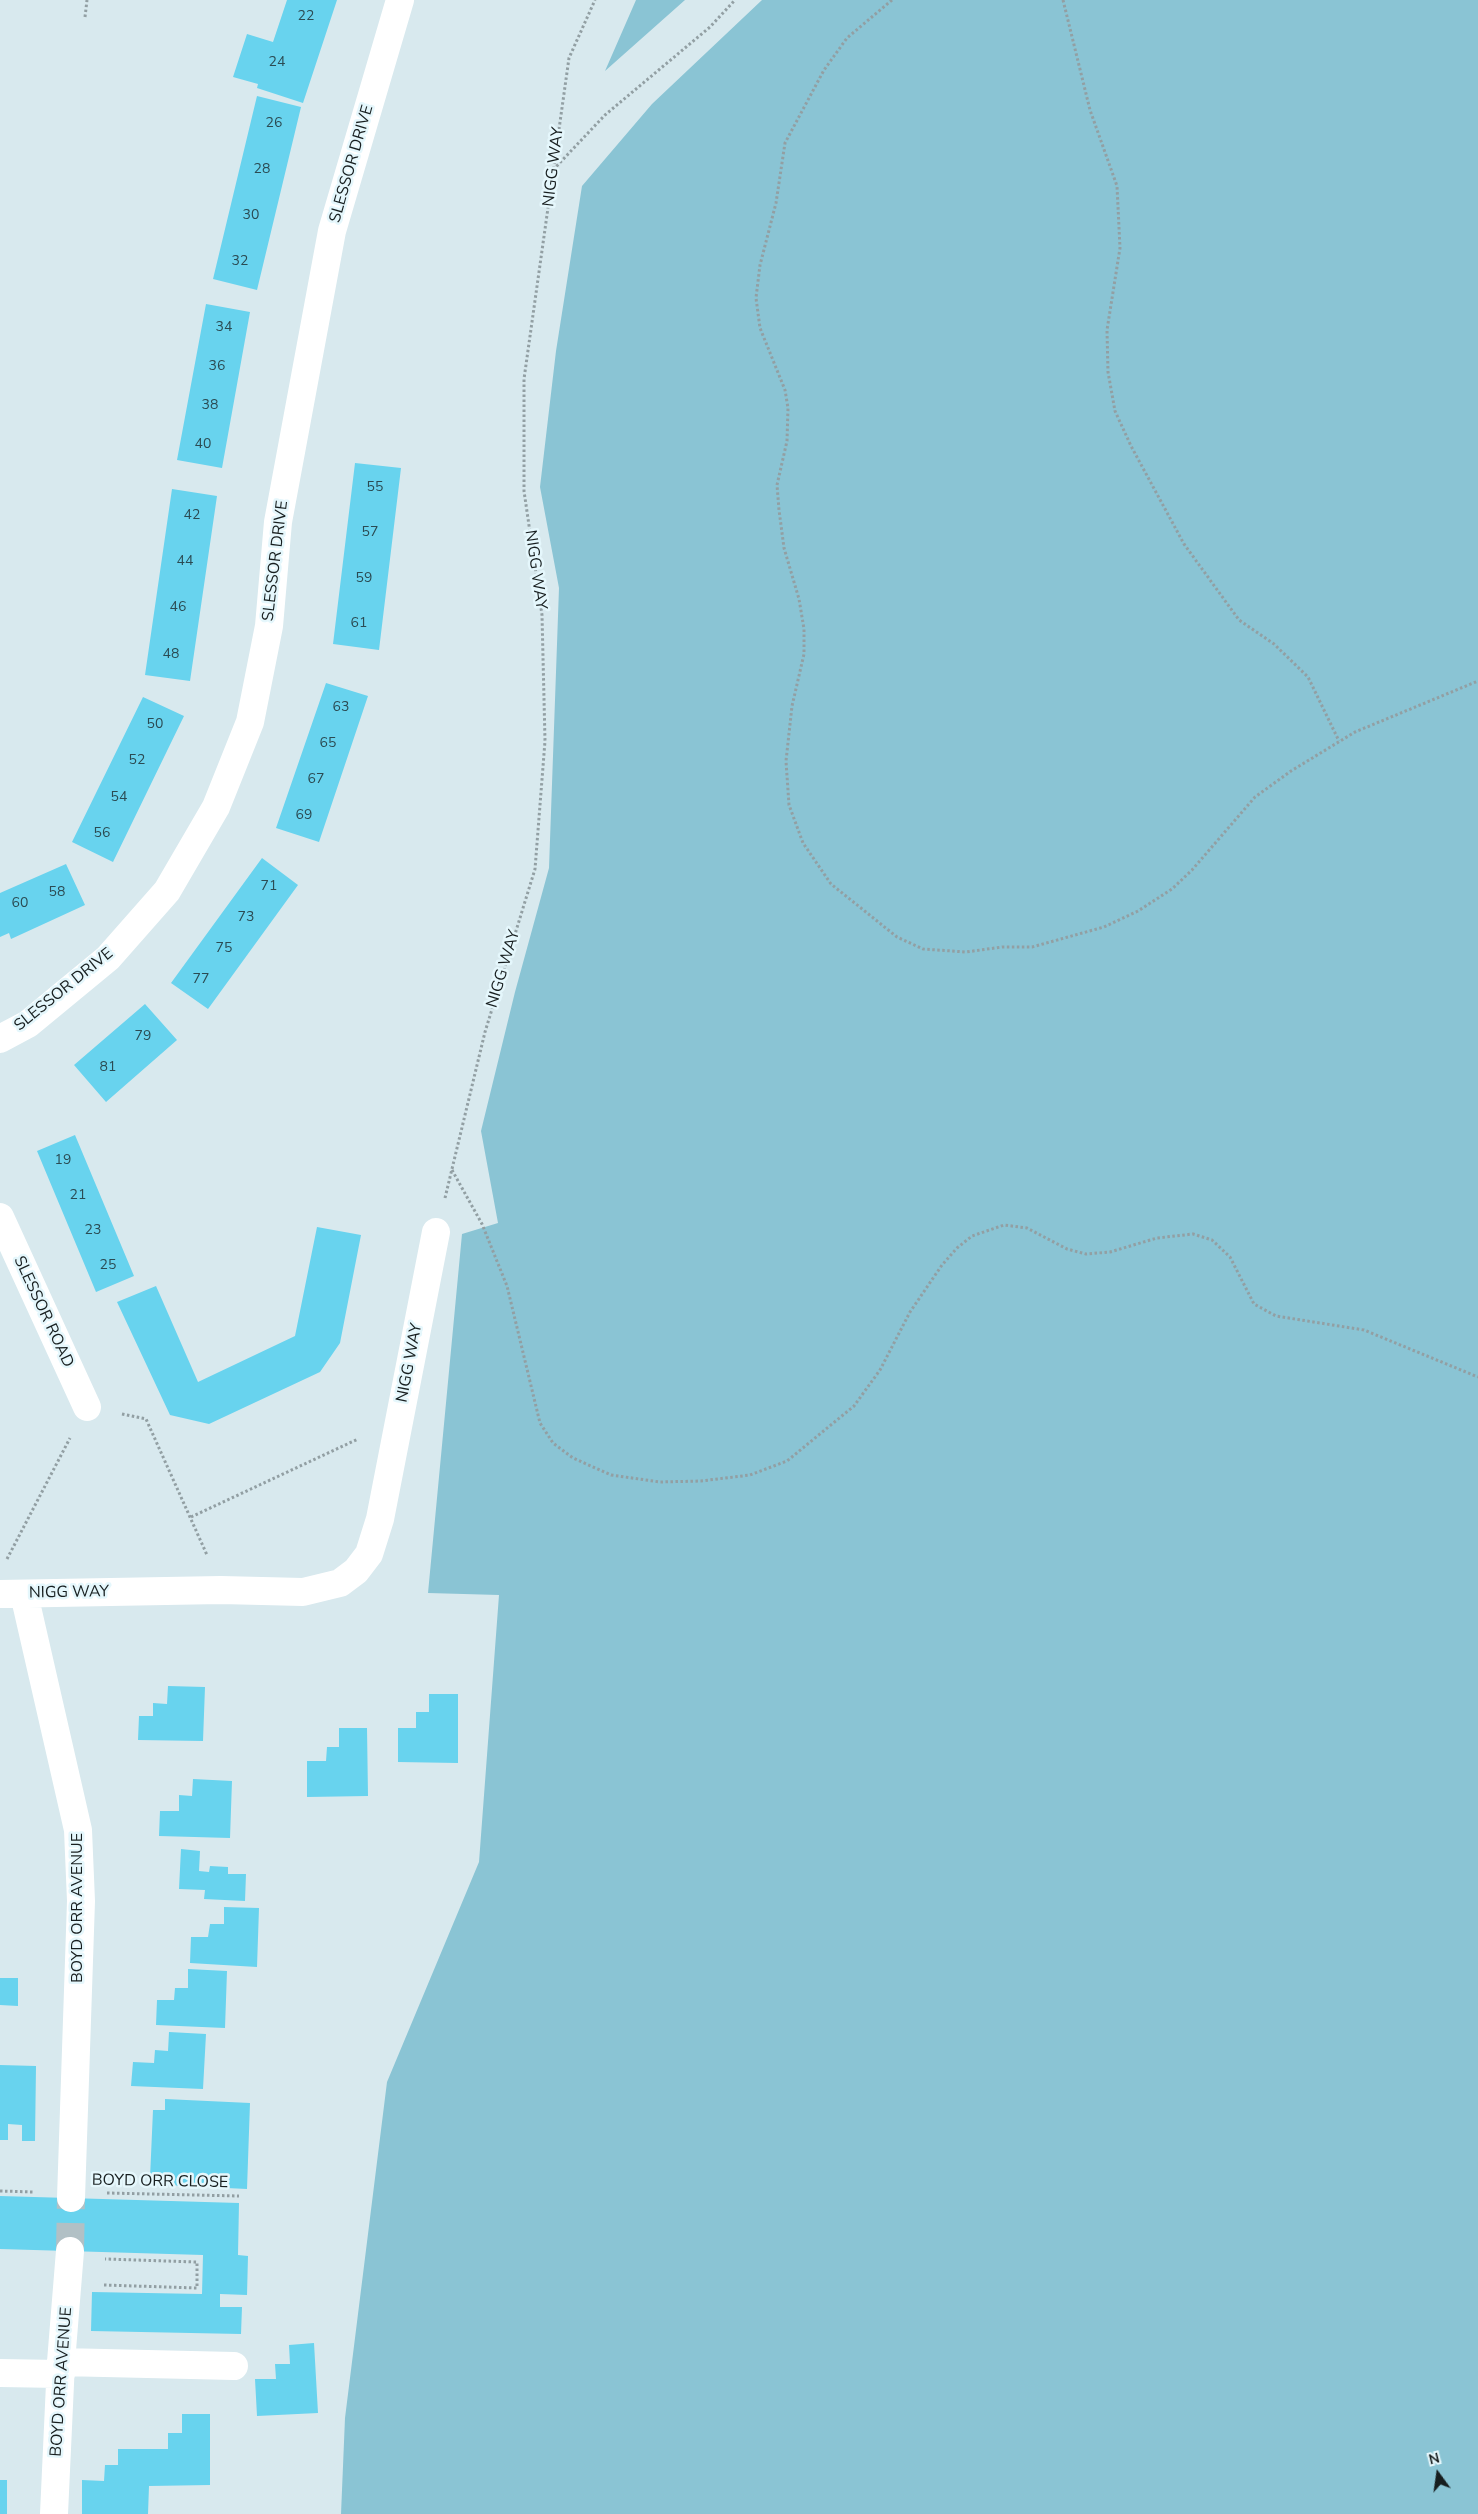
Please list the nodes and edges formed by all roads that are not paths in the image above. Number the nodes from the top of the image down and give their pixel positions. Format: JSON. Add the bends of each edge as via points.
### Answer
{"nodes":[{"id":1,"x":400,"y":0,"type":"edge"},
{"id":2,"x":0,"y":1039,"type":"edge"},
{"id":3,"x":0,"y":1217,"type":"edge"},
{"id":4,"x":436,"y":1232,"type":"road end"},
{"id":5,"x":87,"y":1407,"type":"road end"},
{"id":6,"x":12,"y":1594,"type":"edge"},
{"id":7,"x":71,"y":2198,"type":"tunnel mouth"},
{"id":8,"x":70,"y":2251,"type":"tunnel mouth"},
{"id":9,"x":234,"y":2366,"type":"dead end"},
{"id":10,"x":61,"y":2368,"type":"junction"},
{"id":11,"x":0,"y":2373,"type":"edge"},
{"id":12,"x":54,"y":2514,"type":"edge"}],
"edges":[{"from":1,"to":2,"type":"street","name":"SLESSOR DRIVE","via":[[332,231],[278,522],[269,626],[247,730],[216,808],[167,891],[108,958],[28,1024]]},
{"from":3,"to":5,"type":"street","name":"SLESSOR ROAD"},
{"from":4,"to":6,"type":"street","name":"NIGG WAY","via":[[376,1536],[369,1554],[356,1571],[340,1583],[303,1592],[221,1590]]},
{"from":6,"to":7,"type":"street","name":"BOYD ORR AVENUE","via":[[78,1830],[81,1901]]},
{"from":8,"to":10,"type":"street","name":"BOYD ORR AVENUE"},
{"from":9,"to":10,"type":"street"},
{"from":10,"to":11,"type":"street"},
{"from":10,"to":12,"type":"street","name":"BOYD ORR AVENUE"}]}
